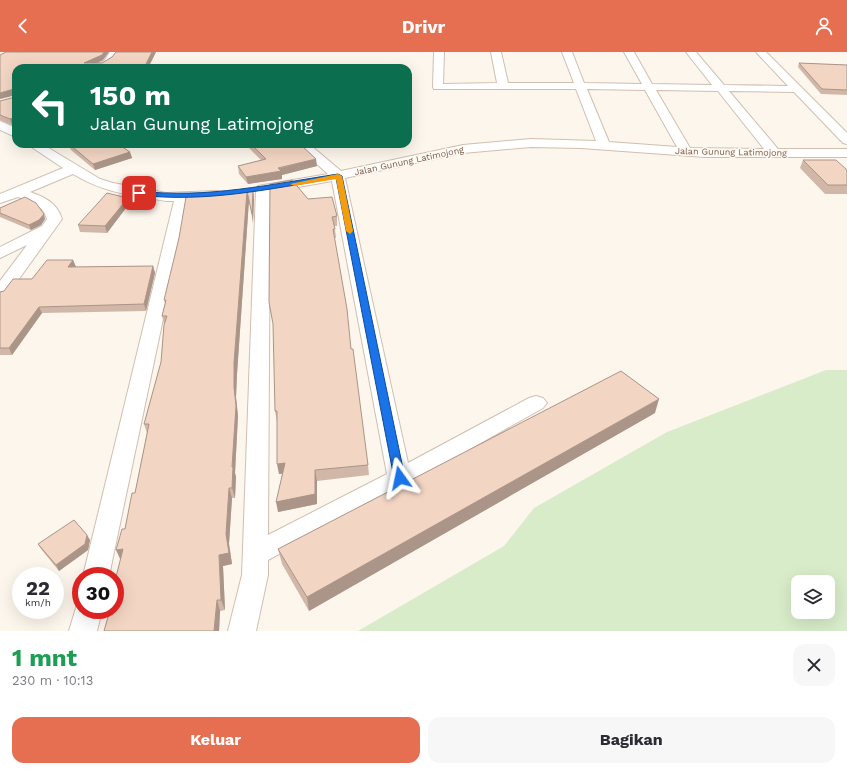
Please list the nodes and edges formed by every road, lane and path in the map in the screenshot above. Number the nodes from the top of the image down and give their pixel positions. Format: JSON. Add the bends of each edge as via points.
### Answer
{"nodes":[{"id":1,"x":115,"y":52,"type":"edge"},
{"id":2,"x":439,"y":52,"type":"edge"},
{"id":3,"x":496,"y":52,"type":"edge"},
{"id":4,"x":567,"y":52,"type":"edge"},
{"id":5,"x":628,"y":52,"type":"edge"},
{"id":6,"x":691,"y":52,"type":"edge"},
{"id":7,"x":761,"y":52,"type":"edge"},
{"id":8,"x":104,"y":64,"type":"edge"},
{"id":9,"x":503,"y":86,"type":"junction"},
{"id":10,"x":580,"y":86,"type":"junction"},
{"id":11,"x":648,"y":87,"type":"junction"},
{"id":12,"x":721,"y":88,"type":"junction"},
{"id":13,"x":797,"y":89,"type":"junction"},
{"id":14,"x":0,"y":125,"type":"edge"},
{"id":15,"x":12,"y":132,"type":"edge"},
{"id":16,"x":847,"y":140,"type":"edge"},
{"id":17,"x":604,"y":146,"type":"junction"},
{"id":18,"x":39,"y":148,"type":"edge"},
{"id":19,"x":306,"y":148,"type":"edge"},
{"id":20,"x":686,"y":152,"type":"junction"},
{"id":21,"x":774,"y":153,"type":"junction"},
{"id":22,"x":847,"y":153,"type":"edge"},
{"id":23,"x":73,"y":169,"type":"junction"},
{"id":24,"x":338,"y":176,"type":"junction"},
{"id":25,"x":18,"y":192,"type":"junction"},
{"id":26,"x":229,"y":194,"type":"edge"},
{"id":27,"x":182,"y":197,"type":"junction"},
{"id":28,"x":0,"y":200,"type":"edge"},
{"id":29,"x":50,"y":228,"type":"junction"},
{"id":30,"x":0,"y":253,"type":"edge"},
{"id":31,"x":0,"y":293,"type":"edge"},
{"id":32,"x":536,"y":403,"type":"dead end"},
{"id":33,"x":400,"y":478,"type":"junction"},
{"id":34,"x":255,"y":554,"type":"junction"},
{"id":35,"x":98,"y":567,"type":"edge"},
{"id":36,"x":86,"y":619,"type":"edge"},
{"id":37,"x":83,"y":631,"type":"edge"},
{"id":38,"x":242,"y":631,"type":"edge"}],
"edges":[{"from":1,"to":8,"type":"street"},
{"from":2,"to":9,"type":"street","via":[[438,87]]},
{"from":3,"to":9,"type":"street"},
{"from":4,"to":10,"type":"street"},
{"from":5,"to":11,"type":"street"},
{"from":6,"to":12,"type":"street"},
{"from":7,"to":13,"type":"street"},
{"from":9,"to":10,"type":"street"},
{"from":10,"to":11,"type":"street"},
{"from":10,"to":17,"type":"street"},
{"from":11,"to":12,"type":"street"},
{"from":11,"to":20,"type":"street"},
{"from":12,"to":13,"type":"street"},
{"from":12,"to":21,"type":"street"},
{"from":13,"to":16,"type":"street"},
{"from":14,"to":15,"type":"street"},
{"from":17,"to":20,"type":"street","name":"Jalan Gunung Latimojong"},
{"from":17,"to":24,"type":"street","name":"Jalan Gunung Latimojong","via":[[531,143],[482,147],[435,154]]},
{"from":18,"to":23,"type":"street"},
{"from":19,"to":24,"type":"street"},
{"from":20,"to":21,"type":"street","name":"Jalan Gunung Latimojong"},
{"from":21,"to":22,"type":"street","name":"Jalan Gunung Latimojong"},
{"from":23,"to":25,"type":"street"},
{"from":23,"to":27,"type":"street","via":[[95,182],[124,191]]},
{"from":24,"to":33,"type":"street"},
{"from":24,"to":34,"type":"street","name":"Jalan Gunung Latimojong","via":[[256,190]]},
{"from":25,"to":28,"type":"street"},
{"from":25,"to":29,"type":"street","via":[[47,204],[52,209],[55,219]]},
{"from":26,"to":27,"type":"street"},
{"from":27,"to":35,"type":"street"},
{"from":29,"to":30,"type":"street"},
{"from":29,"to":31,"type":"street"},
{"from":32,"to":33,"type":"street"},
{"from":33,"to":34,"type":"street"},
{"from":34,"to":38,"type":"street","via":[[255,575]]},
{"from":36,"to":37,"type":"street"}]}
